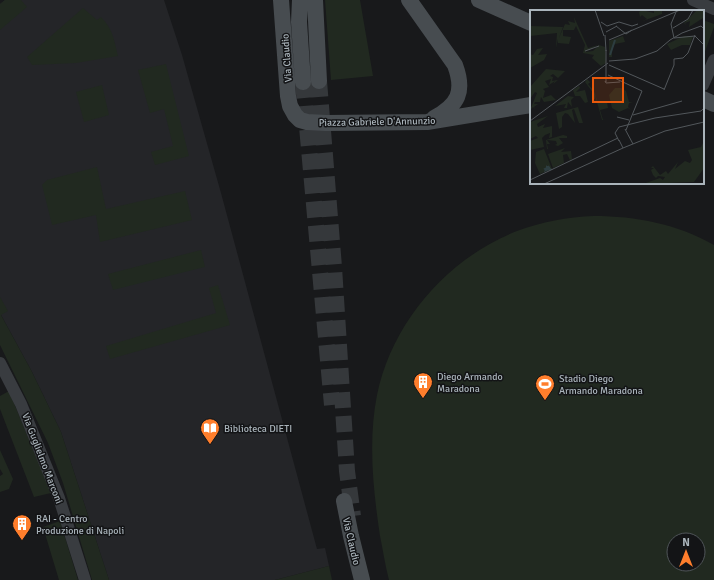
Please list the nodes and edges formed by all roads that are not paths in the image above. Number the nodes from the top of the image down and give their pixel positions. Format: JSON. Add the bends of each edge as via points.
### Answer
{"nodes":[{"id":1,"x":281,"y":0,"type":"edge"},
{"id":2,"x":300,"y":0,"type":"edge"},
{"id":3,"x":315,"y":0,"type":"edge"},
{"id":4,"x":409,"y":0,"type":"edge"},
{"id":5,"x":479,"y":0,"type":"edge"},
{"id":6,"x":693,"y":0,"type":"edge"},
{"id":7,"x":714,"y":9,"type":"edge"},
{"id":8,"x":688,"y":10,"type":"edge"},
{"id":9,"x":530,"y":23,"type":"edge"},
{"id":10,"x":714,"y":60,"type":"edge"},
{"id":11,"x":319,"y":81,"type":"tunnel mouth"},
{"id":12,"x":302,"y":82,"type":"tunnel mouth"},
{"id":13,"x":704,"y":83,"type":"edge"},
{"id":14,"x":704,"y":99,"type":"edge"},
{"id":15,"x":714,"y":104,"type":"edge"},
{"id":16,"x":530,"y":105,"type":"edge"},
{"id":17,"x":295,"y":115,"type":"joint"},
{"id":18,"x":427,"y":122,"type":"junction"},
{"id":19,"x":0,"y":363,"type":"edge"},
{"id":20,"x":344,"y":501,"type":"tunnel mouth"},
{"id":21,"x":85,"y":580,"type":"edge"},
{"id":22,"x":362,"y":580,"type":"edge"}],
"edges":[{"from":1,"to":17,"type":"main road","name":"Via Claudio","via":[[288,96]]},
{"from":2,"to":12,"type":"main road","name":"Via Claudio"},
{"from":3,"to":11,"type":"main road"},
{"from":4,"to":18,"type":"main road","via":[[455,65],[460,86],[454,104]]},
{"from":5,"to":9,"type":"main road"},
{"from":6,"to":7,"type":"street"},
{"from":6,"to":8,"type":"street"},
{"from":10,"to":13,"type":"street"},
{"from":14,"to":15,"type":"main road"},
{"from":16,"to":18,"type":"main road","name":"Piazza Gabriele D'Annunzio"},
{"from":17,"to":18,"type":"main road","name":"Piazza Gabriele D'Annunzio","via":[[307,122]]},
{"from":19,"to":21,"type":"street","name":"Via Guglielmo Marconi","via":[[21,404],[59,498]]},
{"from":20,"to":22,"type":"main road","name":"Via Claudio"}]}
